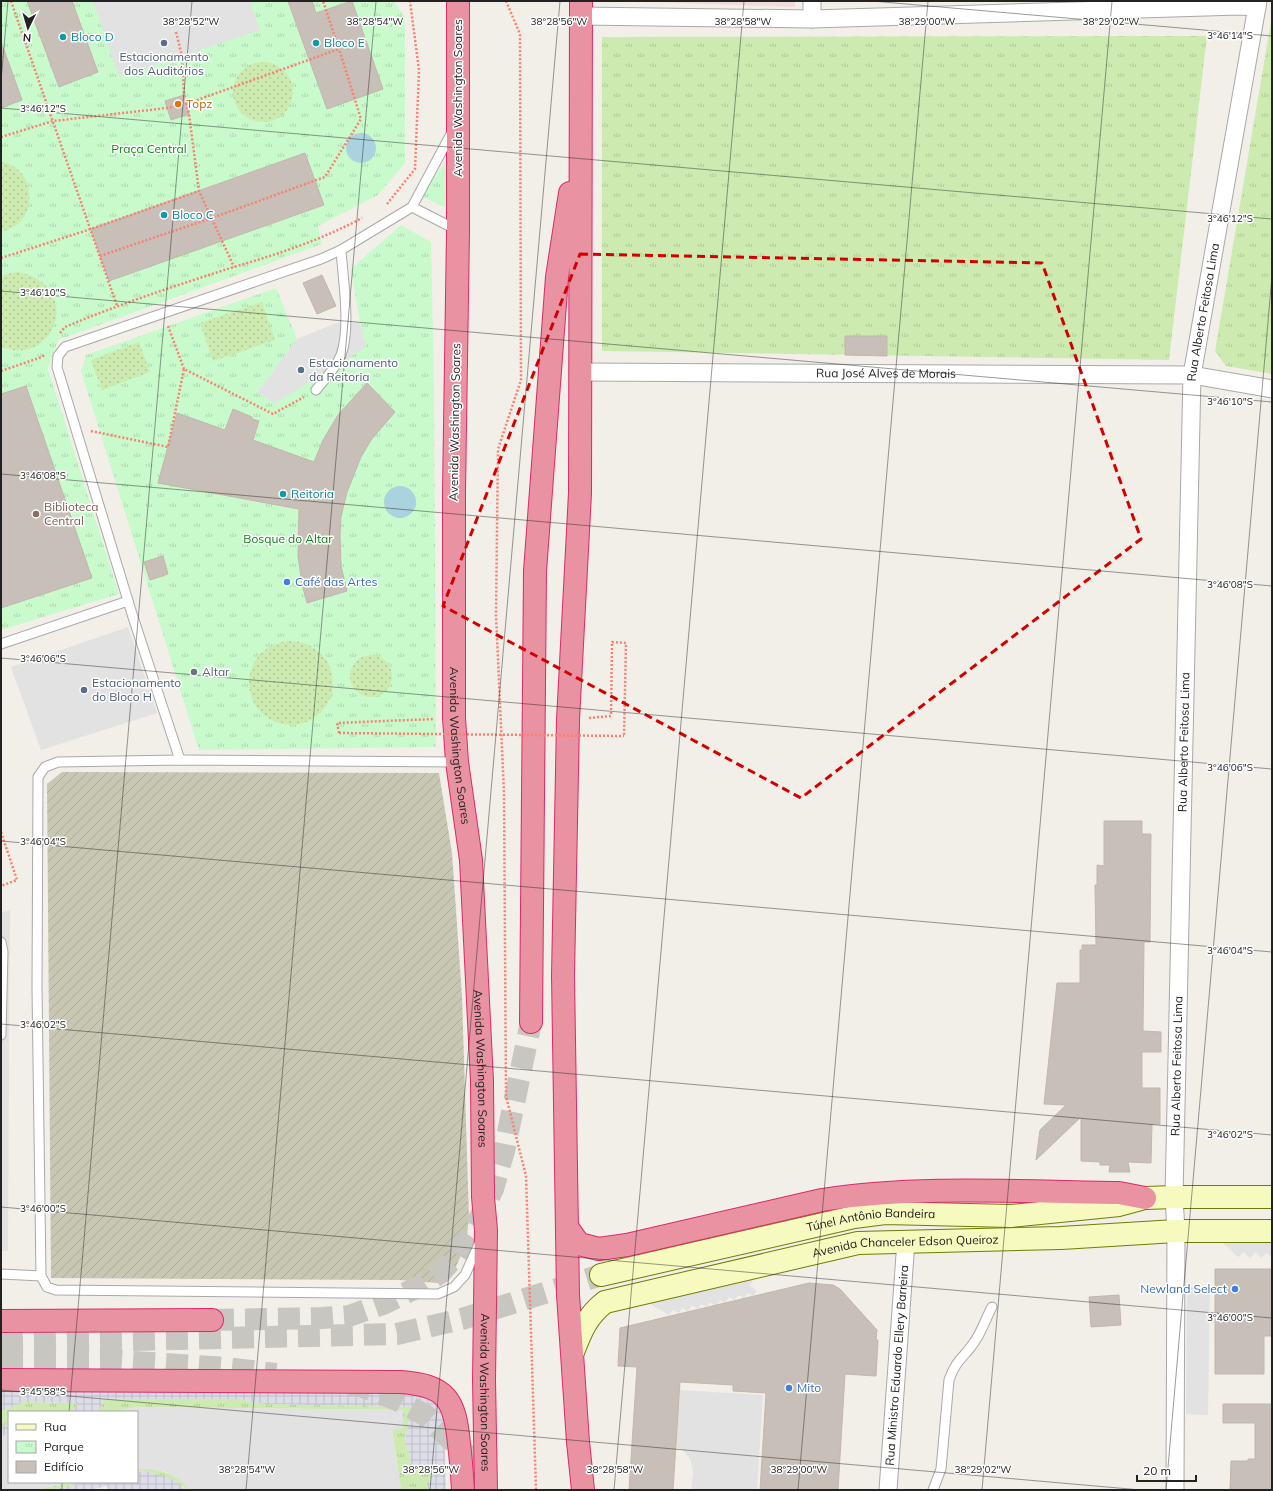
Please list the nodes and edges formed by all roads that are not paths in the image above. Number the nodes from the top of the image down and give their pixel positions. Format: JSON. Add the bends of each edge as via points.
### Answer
{"nodes":[{"id":1,"x":458,"y":1,"type":"edge"},
{"id":2,"x":812,"y":1,"type":"edge"},
{"id":3,"x":1257,"y":4,"type":"edge"},
{"id":4,"x":581,"y":9,"type":"edge"},
{"id":5,"x":812,"y":19,"type":"junction"},
{"id":6,"x":458,"y":120,"type":"junction"},
{"id":7,"x":581,"y":120,"type":"junction"},
{"id":8,"x":412,"y":207,"type":"junction"},
{"id":9,"x":458,"y":231,"type":"junction"},
{"id":10,"x":341,"y":250,"type":"junction"},
{"id":11,"x":581,"y":372,"type":"junction"},
{"id":12,"x":1192,"y":375,"type":"junction"},
{"id":13,"x":1272,"y":389,"type":"edge"},
{"id":14,"x":316,"y":390,"type":"road end"},
{"id":15,"x":128,"y":601,"type":"junction"},
{"id":16,"x":1,"y":644,"type":"edge"},
{"id":17,"x":180,"y":760,"type":"junction"},
{"id":18,"x":457,"y":762,"type":"junction"},
{"id":19,"x":1,"y":942,"type":"edge"},
{"id":20,"x":531,"y":1022,"type":"tunnel mouth"},
{"id":21,"x":1,"y":1035,"type":"edge"},
{"id":22,"x":1174,"y":1197,"type":"junction"},
{"id":23,"x":1272,"y":1197,"type":"edge"},
{"id":24,"x":1146,"y":1198,"type":"junction"},
{"id":25,"x":567,"y":1227,"type":"junction"},
{"id":26,"x":486,"y":1230,"type":"junction"},
{"id":27,"x":1176,"y":1231,"type":"junction"},
{"id":28,"x":1272,"y":1231,"type":"edge"},
{"id":29,"x":906,"y":1241,"type":"junction"},
{"id":30,"x":1,"y":1274,"type":"edge"},
{"id":31,"x":601,"y":1275,"type":"tunnel mouth"},
{"id":32,"x":41,"y":1276,"type":"junction"},
{"id":33,"x":992,"y":1307,"type":"dead end"},
{"id":34,"x":212,"y":1320,"type":"tunnel mouth"},
{"id":35,"x":1,"y":1321,"type":"edge"},
{"id":36,"x":573,"y":1352,"type":"junction"},
{"id":37,"x":1,"y":1380,"type":"edge"},
{"id":38,"x":463,"y":1490,"type":"edge"},
{"id":39,"x":486,"y":1490,"type":"edge"},
{"id":40,"x":583,"y":1490,"type":"edge"},
{"id":41,"x":888,"y":1490,"type":"edge"},
{"id":42,"x":933,"y":1490,"type":"edge"},
{"id":43,"x":1175,"y":1490,"type":"edge"}],
"edges":[{"from":1,"to":6,"type":"highway","name":"Avenida Washington Soares"},
{"from":2,"to":5,"type":"street"},
{"from":3,"to":5,"type":"street"},
{"from":3,"to":12,"type":"street","name":"Rua Alberto Feitosa Lima"},
{"from":4,"to":5,"type":"street"},
{"from":4,"to":7,"type":"highway"},
{"from":6,"to":8,"type":"lane"},
{"from":6,"to":9,"type":"highway","name":"Avenida Washington Soares"},
{"from":7,"to":11,"type":"highway"},
{"from":7,"to":20,"type":"highway","via":[[557,277],[535,571]]},
{"from":8,"to":9,"type":"lane"},
{"from":8,"to":10,"type":"lane"},
{"from":9,"to":18,"type":"highway","name":"Avenida Washington Soares","via":[[454,492],[454,718]]},
{"from":10,"to":14,"type":"lane","via":[[345,336],[340,355]]},
{"from":10,"to":15,"type":"lane","via":[[65,347],[58,356],[57,367]]},
{"from":11,"to":12,"type":"street","name":"Rua José Alves de Morais"},
{"from":11,"to":25,"type":"highway","via":[[580,493],[568,720],[564,976]]},
{"from":12,"to":13,"type":"street","name":"Rua José Alves de Morais"},
{"from":12,"to":22,"type":"street","name":"Rua Alberto Feitosa Lima"},
{"from":15,"to":16,"type":"lane"},
{"from":15,"to":17,"type":"lane"},
{"from":17,"to":18,"type":"lane"},
{"from":17,"to":32,"type":"lane","via":[[58,762],[45,767],[38,777],[37,988]]},
{"from":18,"to":26,"type":"highway","name":"Avenida Washington Soares","via":[[471,860],[482,1081],[483,1197]]},
{"from":19,"to":21,"type":"lane","via":[[4,952]]},
{"from":22,"to":23,"type":"main road"},
{"from":22,"to":24,"type":"main road"},
{"from":22,"to":27,"type":"street","name":"Rua Alberto Feitosa Lima"},
{"from":24,"to":25,"type":"highway","via":[[1119,1193],[953,1190],[854,1195],[599,1249],[579,1244]]},
{"from":24,"to":31,"type":"main road","name":"Túnel Antônio Bandeira","via":[[1119,1205],[1011,1216],[884,1213],[854,1217]]},
{"from":25,"to":36,"type":"highway","via":[[568,1295]]},
{"from":26,"to":32,"type":"lane","via":[[465,1274],[454,1286],[438,1294],[56,1290],[47,1287]]},
{"from":26,"to":39,"type":"highway","name":"Avenida Washington Soares"},
{"from":27,"to":28,"type":"main road","name":"Avenida Chanceler Edson Queiroz"},
{"from":27,"to":29,"type":"main road","name":"Avenida Chanceler Edson Queiroz","via":[[1062,1238]]},
{"from":27,"to":43,"type":"street","name":"Rua Alberto Feitosa Lima"},
{"from":29,"to":36,"type":"main road","name":"Avenida Chanceler Edson Queiroz","via":[[858,1243],[605,1302],[594,1311],[582,1329]]},
{"from":29,"to":41,"type":"street","name":"Rua Ministro Eduardo Ellery Barreira"},
{"from":30,"to":32,"type":"lane"},
{"from":33,"to":42,"type":"lane","via":[[975,1342],[954,1366],[949,1380],[941,1469]]},
{"from":34,"to":35,"type":"highway"},
{"from":36,"to":40,"type":"highway"},
{"from":37,"to":38,"type":"highway","via":[[420,1383],[433,1388],[454,1408]]}]}
